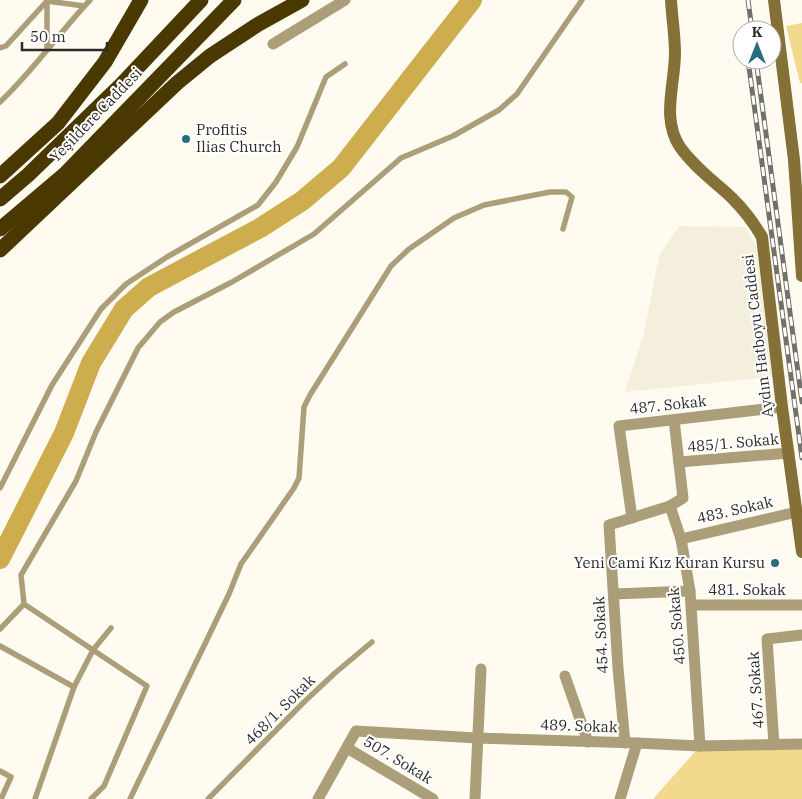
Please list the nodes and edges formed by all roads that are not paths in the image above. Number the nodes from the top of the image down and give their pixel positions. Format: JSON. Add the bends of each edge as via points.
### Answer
{"nodes":[{"id":1,"x":47,"y":0,"type":"edge"},
{"id":2,"x":90,"y":0,"type":"edge"},
{"id":3,"x":141,"y":0,"type":"edge"},
{"id":4,"x":201,"y":0,"type":"edge"},
{"id":5,"x":234,"y":0,"type":"edge"},
{"id":6,"x":302,"y":0,"type":"edge"},
{"id":7,"x":345,"y":0,"type":"edge"},
{"id":8,"x":582,"y":0,"type":"edge"},
{"id":9,"x":671,"y":0,"type":"edge"},
{"id":10,"x":774,"y":0,"type":"edge"},
{"id":11,"x":782,"y":0,"type":"edge"},
{"id":12,"x":84,"y":6,"type":"junction"},
{"id":13,"x":775,"y":14,"type":"junction"},
{"id":14,"x":273,"y":44,"type":"dead end"},
{"id":15,"x":0,"y":48,"type":"edge"},
{"id":16,"x":47,"y":48,"type":"junction"},
{"id":17,"x":345,"y":64,"type":"dead end"},
{"id":18,"x":0,"y":102,"type":"edge"},
{"id":19,"x":0,"y":176,"type":"edge"},
{"id":20,"x":0,"y":199,"type":"edge"},
{"id":21,"x":0,"y":229,"type":"edge"},
{"id":22,"x":563,"y":229,"type":"dead end"},
{"id":23,"x":0,"y":250,"type":"edge"},
{"id":24,"x":802,"y":276,"type":"edge"},
{"id":25,"x":782,"y":407,"type":"junction"},
{"id":26,"x":674,"y":420,"type":"junction"},
{"id":27,"x":789,"y":453,"type":"junction"},
{"id":28,"x":679,"y":462,"type":"junction"},
{"id":29,"x":0,"y":488,"type":"edge"},
{"id":30,"x":670,"y":506,"type":"junction"},
{"id":31,"x":797,"y":512,"type":"junction"},
{"id":32,"x":632,"y":518,"type":"junction"},
{"id":33,"x":681,"y":539,"type":"junction"},
{"id":34,"x":802,"y":552,"type":"edge"},
{"id":35,"x":690,"y":591,"type":"junction"},
{"id":36,"x":614,"y":594,"type":"junction"},
{"id":37,"x":24,"y":604,"type":"junction"},
{"id":38,"x":692,"y":605,"type":"junction"},
{"id":39,"x":802,"y":605,"type":"edge"},
{"id":40,"x":110,"y":628,"type":"dead end"},
{"id":41,"x":0,"y":629,"type":"edge"},
{"id":42,"x":802,"y":635,"type":"edge"},
{"id":43,"x":372,"y":642,"type":"dead end"},
{"id":44,"x":0,"y":646,"type":"edge"},
{"id":45,"x":93,"y":650,"type":"junction"},
{"id":46,"x":480,"y":669,"type":"dead end"},
{"id":47,"x":565,"y":676,"type":"dead end"},
{"id":48,"x":74,"y":687,"type":"junction"},
{"id":49,"x":477,"y":738,"type":"junction"},
{"id":50,"x":588,"y":742,"type":"junction"},
{"id":51,"x":625,"y":743,"type":"junction"},
{"id":52,"x":637,"y":743,"type":"junction"},
{"id":53,"x":802,"y":744,"type":"edge"},
{"id":54,"x":774,"y":745,"type":"junction"},
{"id":55,"x":700,"y":746,"type":"junction"},
{"id":56,"x":347,"y":748,"type":"junction"},
{"id":57,"x":0,"y":771,"type":"edge"},
{"id":58,"x":0,"y":799,"type":"edge"},
{"id":59,"x":35,"y":799,"type":"edge"},
{"id":60,"x":91,"y":799,"type":"edge"},
{"id":61,"x":130,"y":799,"type":"edge"},
{"id":62,"x":208,"y":799,"type":"edge"},
{"id":63,"x":318,"y":799,"type":"edge"},
{"id":64,"x":433,"y":799,"type":"edge"},
{"id":65,"x":475,"y":799,"type":"edge"},
{"id":66,"x":620,"y":799,"type":"edge"}],
"edges":[{"from":1,"to":12,"type":"lane"},
{"from":1,"to":15,"type":"lane","via":[[6,46]]},
{"from":1,"to":16,"type":"lane"},
{"from":2,"to":12,"type":"lane"},
{"from":3,"to":19,"type":"highway","via":[[105,62],[58,123]]},
{"from":4,"to":20,"type":"highway","name":"Yeşildere Caddesi","via":[[122,84]]},
{"from":5,"to":21,"type":"highway","name":"Yeşildere Caddesi","via":[[65,174]]},
{"from":6,"to":23,"type":"highway","via":[[210,56]]},
{"from":7,"to":14,"type":"street"},
{"from":8,"to":37,"type":"lane","via":[[517,94],[499,110],[453,136],[401,158],[314,234],[174,312],[156,327],[138,348],[96,432],[76,481],[22,575]]},
{"from":9,"to":25,"type":"street","name":"Aydın Hatboyu Caddesi","via":[[675,55],[670,97],[672,129],[679,146],[734,200],[762,237]]},
{"from":10,"to":13,"type":"street"},
{"from":11,"to":13,"type":"street"},
{"from":12,"to":16,"type":"lane"},
{"from":13,"to":24,"type":"street","via":[[794,160]]},
{"from":16,"to":18,"type":"lane","via":[[19,84]]},
{"from":17,"to":29,"type":"lane","via":[[326,77],[297,147],[258,205],[126,284],[101,309],[52,386]]},
{"from":22,"to":61,"type":"lane","via":[[572,197],[566,192],[550,192],[484,205],[454,218],[409,249],[391,266],[304,407],[299,478],[241,564]]},
{"from":25,"to":26,"type":"street","name":"487. Sokak"},
{"from":25,"to":27,"type":"street","name":"Aydın Hatboyu Caddesi"},
{"from":26,"to":28,"type":"street"},
{"from":26,"to":32,"type":"street","name":"487. Sokak","via":[[618,426]]},
{"from":27,"to":28,"type":"street","name":"485/1. Sokak"},
{"from":27,"to":31,"type":"street","name":"Aydın Hatboyu Caddesi"},
{"from":28,"to":30,"type":"street","via":[[683,498]]},
{"from":30,"to":32,"type":"street"},
{"from":30,"to":33,"type":"street","name":"450. Sokak"},
{"from":31,"to":33,"type":"street","name":"483. Sokak"},
{"from":31,"to":34,"type":"street","name":"Aydın Hatboyu Caddesi"},
{"from":32,"to":36,"type":"street","name":"454. Sokak","via":[[609,525]]},
{"from":33,"to":35,"type":"street","name":"450. Sokak"},
{"from":35,"to":36,"type":"street"},
{"from":35,"to":38,"type":"street","name":"450. Sokak"},
{"from":36,"to":51,"type":"street","name":"454. Sokak"},
{"from":37,"to":41,"type":"lane"},
{"from":37,"to":45,"type":"lane"},
{"from":38,"to":39,"type":"street","name":"481. Sokak"},
{"from":38,"to":55,"type":"street","name":"450. Sokak"},
{"from":40,"to":45,"type":"lane"},
{"from":42,"to":54,"type":"street","name":"467. Sokak","via":[[767,639]]},
{"from":43,"to":62,"type":"lane","name":"468/1. Sokak","via":[[304,702]]},
{"from":44,"to":48,"type":"lane"},
{"from":45,"to":48,"type":"lane"},
{"from":45,"to":60,"type":"lane","via":[[147,686],[104,786]]},
{"from":46,"to":49,"type":"street"},
{"from":47,"to":50,"type":"street"},
{"from":48,"to":59,"type":"lane"},
{"from":49,"to":50,"type":"street","name":"489. Sokak"},
{"from":49,"to":56,"type":"street","name":"489. Sokak","via":[[356,731]]},
{"from":49,"to":65,"type":"street"},
{"from":50,"to":51,"type":"street","name":"489. Sokak"},
{"from":51,"to":52,"type":"street","name":"489. Sokak"},
{"from":52,"to":55,"type":"street","name":"489. Sokak"},
{"from":52,"to":66,"type":"street"},
{"from":53,"to":54,"type":"street","name":"489. Sokak"},
{"from":54,"to":55,"type":"street","name":"489. Sokak"},
{"from":56,"to":63,"type":"street"},
{"from":56,"to":64,"type":"street","name":"507. Sokak"},
{"from":57,"to":58,"type":"lane","via":[[11,777]]}]}
